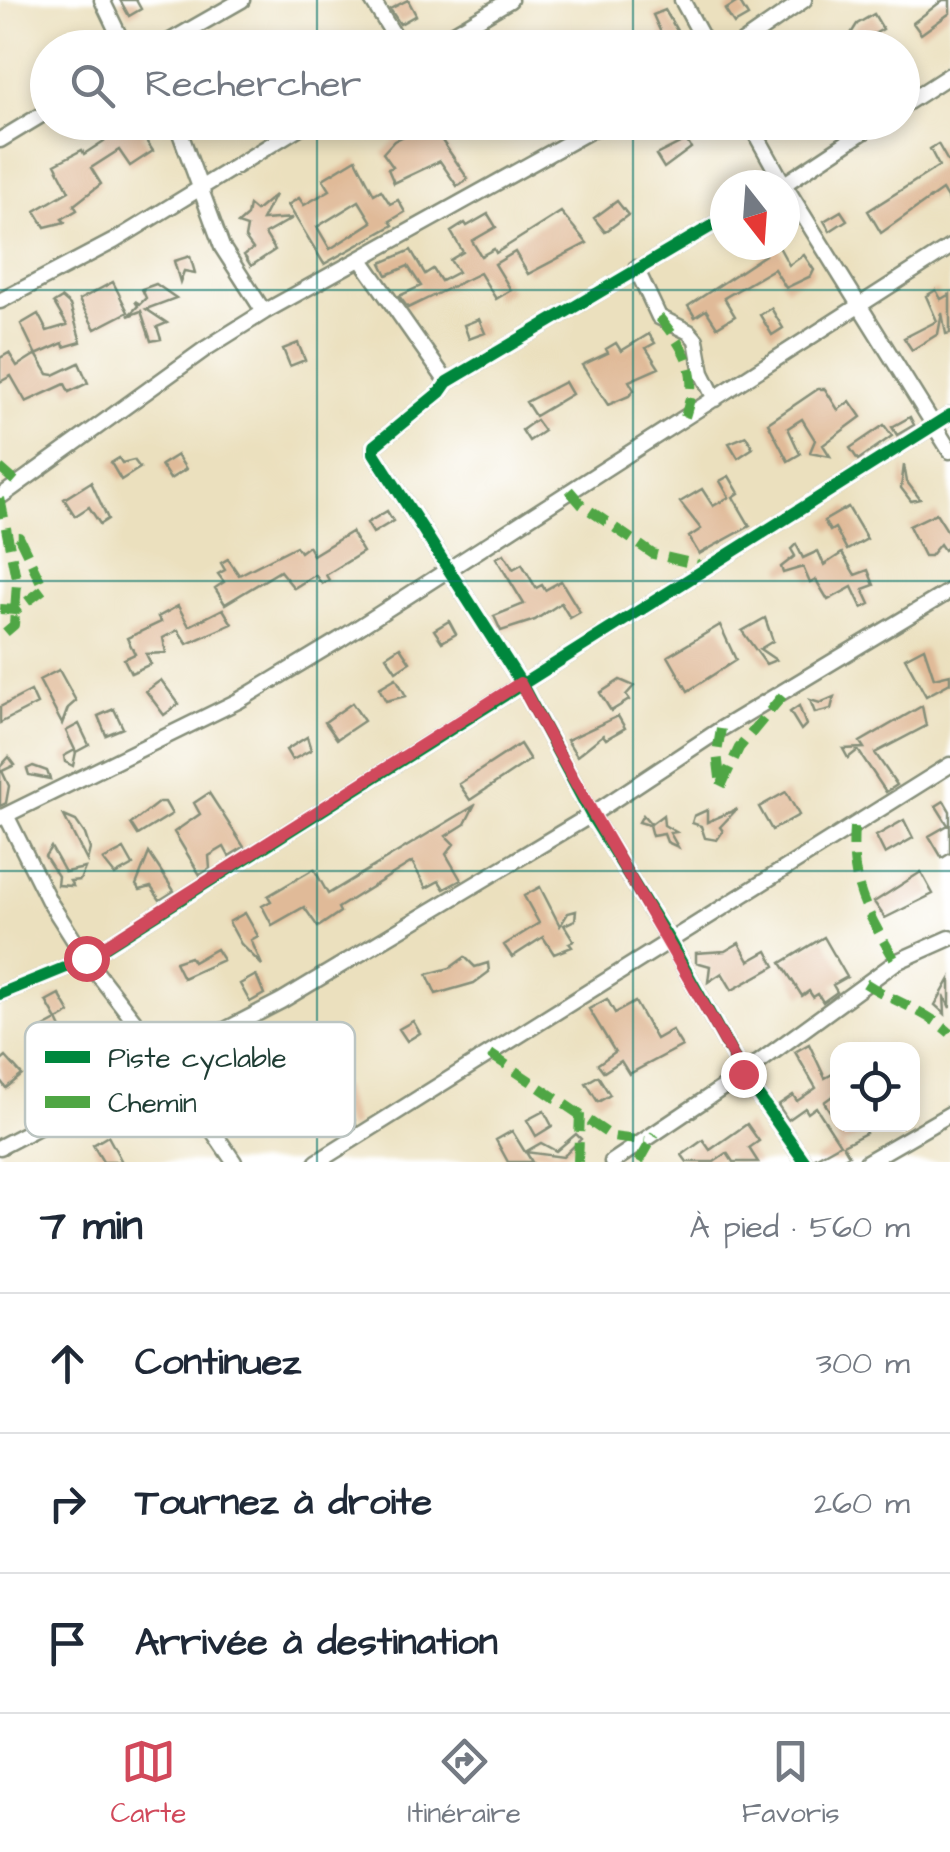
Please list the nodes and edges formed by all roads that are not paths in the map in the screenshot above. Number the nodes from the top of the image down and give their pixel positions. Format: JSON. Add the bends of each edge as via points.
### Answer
{"nodes":[{"id":1,"x":102,"y":0,"type":"edge"},
{"id":2,"x":242,"y":0,"type":"edge"},
{"id":3,"x":372,"y":0,"type":"edge"},
{"id":4,"x":682,"y":0,"type":"edge"},
{"id":5,"x":804,"y":0,"type":"edge"},
{"id":6,"x":505,"y":1,"type":"edge"},
{"id":7,"x":116,"y":30,"type":"edge"},
{"id":8,"x":190,"y":30,"type":"edge"},
{"id":9,"x":391,"y":30,"type":"edge"},
{"id":10,"x":458,"y":30,"type":"edge"},
{"id":11,"x":698,"y":30,"type":"edge"},
{"id":12,"x":761,"y":30,"type":"edge"},
{"id":13,"x":950,"y":74,"type":"edge"},
{"id":14,"x":920,"y":94,"type":"edge"},
{"id":15,"x":30,"y":122,"type":"edge"},
{"id":16,"x":0,"y":140,"type":"edge"},
{"id":17,"x":182,"y":140,"type":"edge"},
{"id":18,"x":279,"y":140,"type":"edge"},
{"id":19,"x":574,"y":140,"type":"edge"},
{"id":20,"x":759,"y":140,"type":"edge"},
{"id":21,"x":851,"y":140,"type":"edge"},
{"id":22,"x":776,"y":170,"type":"edge"},
{"id":23,"x":800,"y":174,"type":"edge"},
{"id":24,"x":200,"y":190,"type":"junction"},
{"id":25,"x":800,"y":209,"type":"edge"},
{"id":26,"x":710,"y":226,"type":"edge"},
{"id":27,"x":950,"y":247,"type":"edge"},
{"id":28,"x":362,"y":260,"type":"junction"},
{"id":29,"x":636,"y":268,"type":"junction"},
{"id":30,"x":0,"y":301,"type":"edge"},
{"id":31,"x":862,"y":304,"type":"junction"},
{"id":32,"x":264,"y":312,"type":"junction"},
{"id":33,"x":447,"y":382,"type":"junction"},
{"id":34,"x":715,"y":399,"type":"junction"},
{"id":35,"x":950,"y":415,"type":"edge"},
{"id":36,"x":933,"y":426,"type":"junction"},
{"id":37,"x":950,"y":451,"type":"edge"},
{"id":38,"x":0,"y":498,"type":"edge"},
{"id":39,"x":450,"y":566,"type":"junction"},
{"id":40,"x":950,"y":592,"type":"edge"},
{"id":41,"x":520,"y":683,"type":"junction"},
{"id":42,"x":950,"y":765,"type":"edge"},
{"id":43,"x":3,"y":816,"type":"edge"},
{"id":44,"x":591,"y":816,"type":"junction"},
{"id":45,"x":950,"y":938,"type":"edge"},
{"id":46,"x":669,"y":940,"type":"junction"},
{"id":47,"x":86,"y":958,"type":"junction"},
{"id":48,"x":0,"y":994,"type":"edge"},
{"id":49,"x":135,"y":1022,"type":"edge"},
{"id":50,"x":241,"y":1022,"type":"edge"},
{"id":51,"x":743,"y":1074,"type":"junction"},
{"id":52,"x":950,"y":1114,"type":"edge"},
{"id":53,"x":25,"y":1134,"type":"edge"},
{"id":54,"x":217,"y":1137,"type":"edge"},
{"id":55,"x":0,"y":1147,"type":"edge"},
{"id":56,"x":234,"y":1162,"type":"edge"},
{"id":57,"x":318,"y":1162,"type":"edge"},
{"id":58,"x":612,"y":1162,"type":"edge"},
{"id":59,"x":805,"y":1162,"type":"edge"},
{"id":60,"x":867,"y":1162,"type":"edge"}],
"edges":[{"from":1,"to":7,"type":"street"},
{"from":2,"to":8,"type":"street"},
{"from":3,"to":9,"type":"street"},
{"from":4,"to":11,"type":"street"},
{"from":5,"to":12,"type":"street"},
{"from":6,"to":10,"type":"street"},
{"from":13,"to":14,"type":"street"},
{"from":15,"to":16,"type":"street"},
{"from":17,"to":24,"type":"street"},
{"from":18,"to":24,"type":"street"},
{"from":19,"to":28,"type":"street"},
{"from":20,"to":22,"type":"street"},
{"from":21,"to":23,"type":"street"},
{"from":24,"to":30,"type":"street"},
{"from":24,"to":32,"type":"street","via":[[222,246]]},
{"from":25,"to":31,"type":"street"},
{"from":26,"to":29,"type":"street"},
{"from":27,"to":31,"type":"street"},
{"from":28,"to":32,"type":"street"},
{"from":28,"to":33,"type":"street"},
{"from":29,"to":33,"type":"street"},
{"from":29,"to":34,"type":"street","via":[[659,317],[696,340]]},
{"from":31,"to":34,"type":"street"},
{"from":31,"to":36,"type":"street"},
{"from":32,"to":38,"type":"street"},
{"from":33,"to":39,"type":"street","via":[[374,452]]},
{"from":34,"to":39,"type":"street"},
{"from":35,"to":36,"type":"street"},
{"from":36,"to":37,"type":"street"},
{"from":36,"to":41,"type":"street"},
{"from":39,"to":41,"type":"street"},
{"from":39,"to":43,"type":"street","via":[[238,701]]},
{"from":40,"to":44,"type":"street"},
{"from":41,"to":44,"type":"street"},
{"from":41,"to":47,"type":"street"},
{"from":42,"to":46,"type":"street"},
{"from":43,"to":47,"type":"street"},
{"from":44,"to":46,"type":"street"},
{"from":44,"to":50,"type":"street"},
{"from":45,"to":51,"type":"street","via":[[896,962]]},
{"from":46,"to":51,"type":"street"},
{"from":46,"to":57,"type":"street"},
{"from":47,"to":48,"type":"street"},
{"from":47,"to":49,"type":"street"},
{"from":51,"to":58,"type":"street"},
{"from":51,"to":59,"type":"street"},
{"from":52,"to":60,"type":"street"},
{"from":53,"to":55,"type":"street"},
{"from":54,"to":56,"type":"street"}]}
